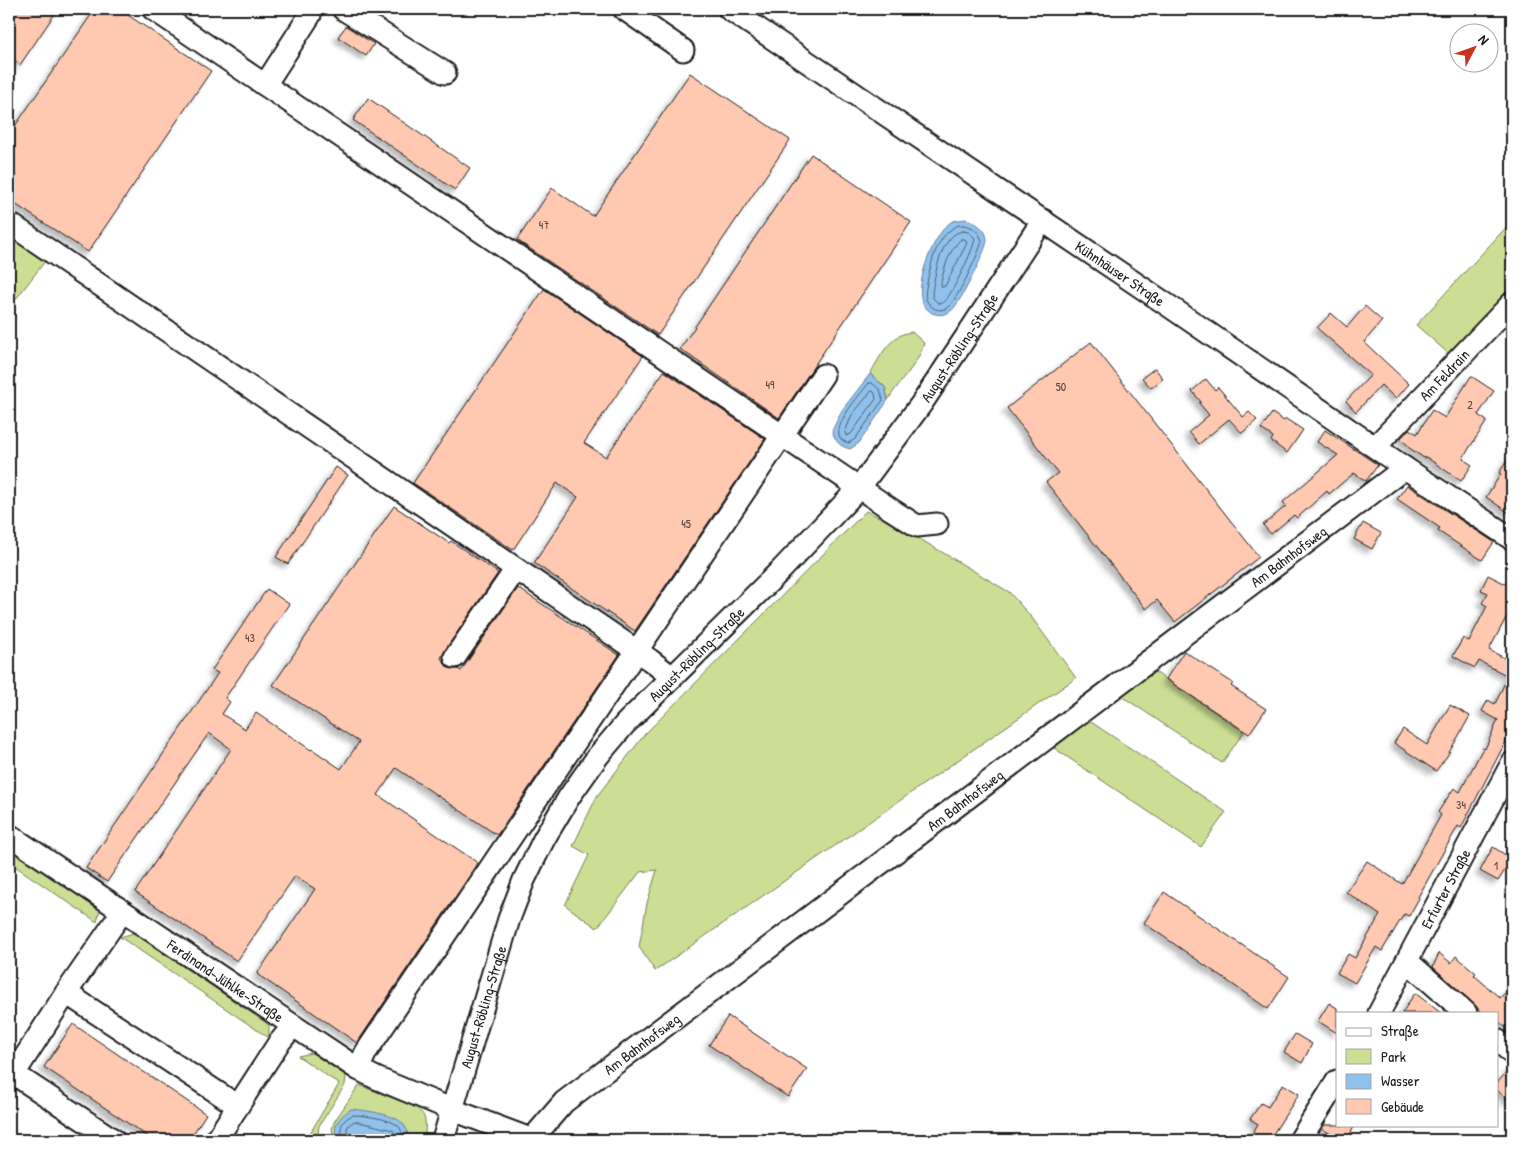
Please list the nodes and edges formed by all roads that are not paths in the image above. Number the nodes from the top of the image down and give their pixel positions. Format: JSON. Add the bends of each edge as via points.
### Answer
{"nodes":[{"id":1,"x":153,"y":9,"type":"edge"},
{"id":2,"x":343,"y":9,"type":"edge"},
{"id":3,"x":624,"y":9,"type":"edge"},
{"id":4,"x":729,"y":9,"type":"edge"},
{"id":5,"x":308,"y":11,"type":"edge"},
{"id":6,"x":683,"y":50,"type":"dead end"},
{"id":7,"x":445,"y":74,"type":"dead end"},
{"id":8,"x":265,"y":85,"type":"junction"},
{"id":9,"x":1043,"y":220,"type":"junction"},
{"id":10,"x":9,"y":223,"type":"edge"},
{"id":11,"x":1512,"y":303,"type":"edge"},
{"id":12,"x":823,"y":375,"type":"dead end"},
{"id":13,"x":782,"y":435,"type":"junction"},
{"id":14,"x":1375,"y":447,"type":"junction"},
{"id":15,"x":1405,"y":468,"type":"junction"},
{"id":16,"x":859,"y":488,"type":"junction"},
{"id":17,"x":937,"y":524,"type":"dead end"},
{"id":18,"x":1512,"y":539,"type":"edge"},
{"id":19,"x":516,"y":568,"type":"junction"},
{"id":20,"x":638,"y":651,"type":"junction"},
{"id":21,"x":455,"y":658,"type":"dead end"},
{"id":22,"x":672,"y":677,"type":"junction"},
{"id":23,"x":1512,"y":764,"type":"edge"},
{"id":24,"x":9,"y":835,"type":"edge"},
{"id":25,"x":122,"y":912,"type":"junction"},
{"id":26,"x":1407,"y":960,"type":"junction"},
{"id":27,"x":66,"y":993,"type":"junction"},
{"id":28,"x":1380,"y":1012,"type":"edge"},
{"id":29,"x":1465,"y":1012,"type":"edge"},
{"id":30,"x":292,"y":1026,"type":"junction"},
{"id":31,"x":1498,"y":1041,"type":"edge"},
{"id":32,"x":1512,"y":1054,"type":"edge"},
{"id":33,"x":358,"y":1069,"type":"junction"},
{"id":34,"x":1336,"y":1083,"type":"edge"},
{"id":35,"x":238,"y":1106,"type":"junction"},
{"id":36,"x":453,"y":1110,"type":"junction"},
{"id":37,"x":114,"y":1140,"type":"edge"},
{"id":38,"x":216,"y":1140,"type":"edge"},
{"id":39,"x":443,"y":1140,"type":"edge"},
{"id":40,"x":532,"y":1140,"type":"edge"},
{"id":41,"x":1300,"y":1140,"type":"edge"}],
"edges":[{"from":1,"to":8,"type":"street"},
{"from":2,"to":7,"type":"street"},
{"from":3,"to":6,"type":"street"},
{"from":4,"to":9,"type":"street","name":"Kühnhäuser Straße"},
{"from":5,"to":8,"type":"street"},
{"from":8,"to":13,"type":"street"},
{"from":9,"to":14,"type":"street","name":"Kühnhäuser Straße"},
{"from":9,"to":16,"type":"street","name":"August-Röbling-Straße","via":[[958,349]]},
{"from":10,"to":19,"type":"street"},
{"from":11,"to":14,"type":"street","name":"Am Feldrain"},
{"from":12,"to":13,"type":"street"},
{"from":13,"to":16,"type":"street"},
{"from":13,"to":20,"type":"street"},
{"from":14,"to":15,"type":"street","name":"Kühnhäuser Straße"},
{"from":15,"to":18,"type":"street","name":"Kühnhäuser Straße"},
{"from":15,"to":40,"type":"street","name":"Am Bahnhofsweg","via":[[564,1102]]},
{"from":16,"to":17,"type":"street","via":[[917,526]]},
{"from":16,"to":22,"type":"street","name":"August-Röbling-Straße"},
{"from":19,"to":20,"type":"street"},
{"from":19,"to":21,"type":"street"},
{"from":20,"to":22,"type":"street"},
{"from":20,"to":33,"type":"street","via":[[366,1052]]},
{"from":22,"to":36,"type":"street","name":"August-Röbling-Straße","via":[[598,756],[544,839],[509,919]]},
{"from":23,"to":26,"type":"street","name":"Erfurter Straße"},
{"from":24,"to":25,"type":"street","name":"Ferdinand-Jühlke-Straße"},
{"from":25,"to":27,"type":"street"},
{"from":25,"to":30,"type":"street","name":"Ferdinand-Jühlke-Straße"},
{"from":26,"to":28,"type":"street","name":"Erfurter Straße"},
{"from":26,"to":29,"type":"street"},
{"from":27,"to":35,"type":"street"},
{"from":27,"to":37,"type":"street","via":[[14,1074]]},
{"from":30,"to":33,"type":"street","name":"Ferdinand-Jühlke-Straße"},
{"from":30,"to":35,"type":"street"},
{"from":31,"to":32,"type":"street"},
{"from":33,"to":36,"type":"street","name":"Ferdinand-Jühlke-Straße"},
{"from":34,"to":41,"type":"street"},
{"from":35,"to":38,"type":"street"},
{"from":36,"to":39,"type":"street","name":"August-Röbling-Straße"},
{"from":36,"to":40,"type":"street","name":"Ferdinand-Jühlke-Straße"}]}
